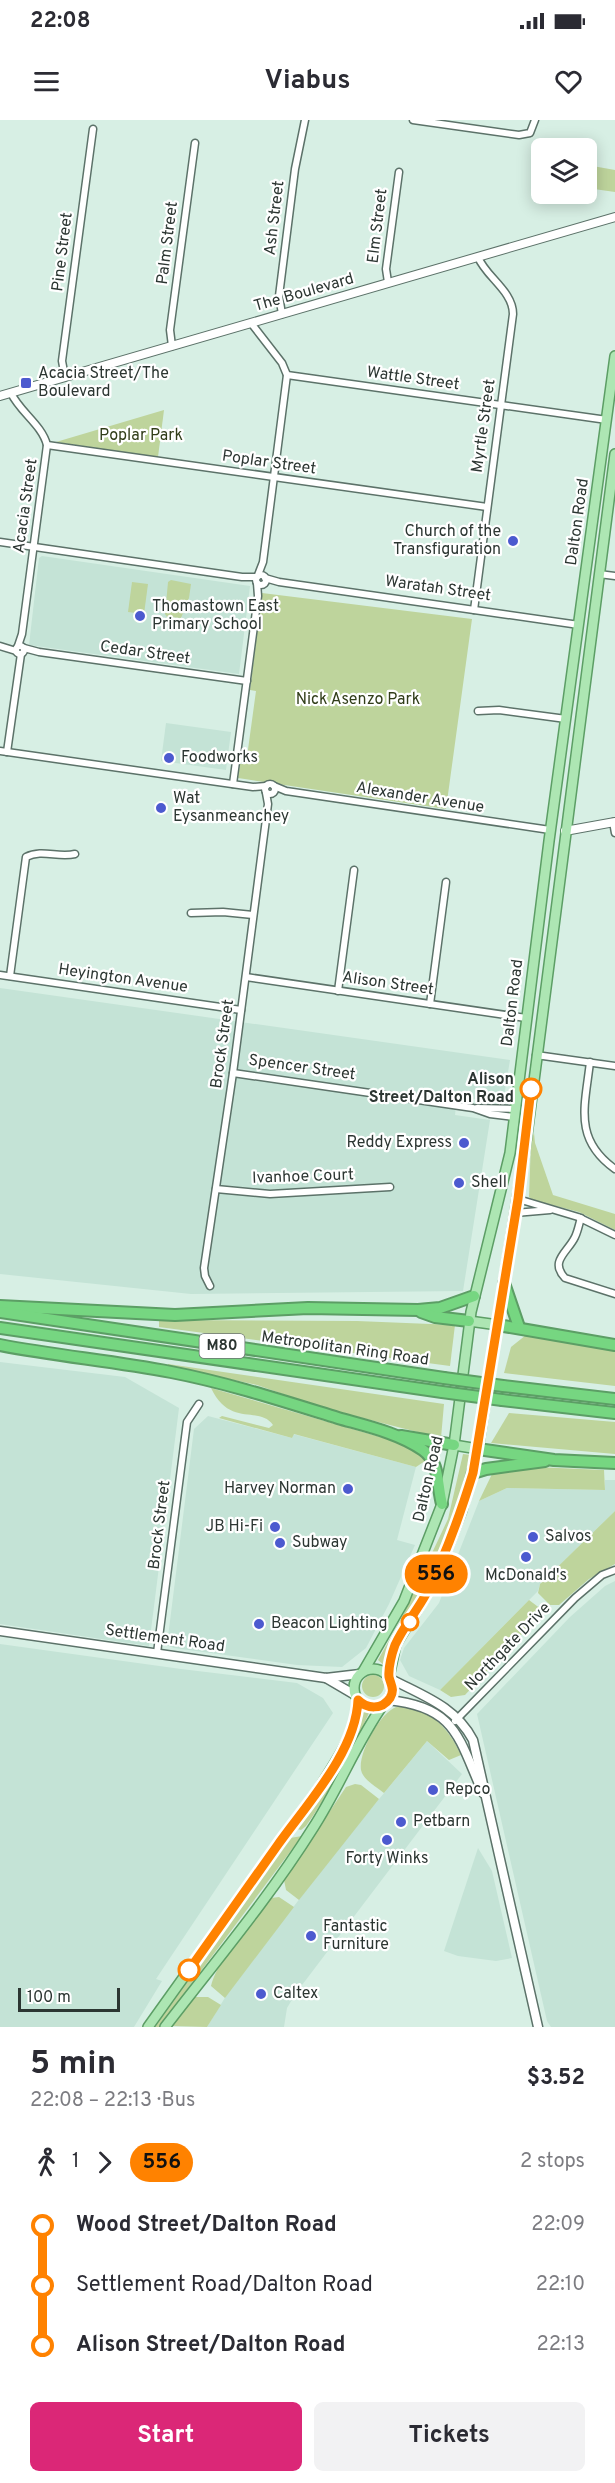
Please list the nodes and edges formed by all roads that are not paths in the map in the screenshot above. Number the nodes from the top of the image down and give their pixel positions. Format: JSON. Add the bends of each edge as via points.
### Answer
{"nodes":[{"id":1,"x":413,"y":120,"type":"edge"},
{"id":2,"x":535,"y":120,"type":"edge"},
{"id":3,"x":303,"y":122,"type":"edge"},
{"id":4,"x":93,"y":129,"type":"dead end"},
{"id":5,"x":195,"y":143,"type":"dead end"},
{"id":6,"x":399,"y":172,"type":"dead end"},
{"id":7,"x":615,"y":217,"type":"edge"},
{"id":8,"x":478,"y":257,"type":"junction"},
{"id":9,"x":388,"y":282,"type":"junction"},
{"id":10,"x":282,"y":314,"type":"junction"},
{"id":11,"x":251,"y":323,"type":"junction"},
{"id":12,"x":172,"y":346,"type":"junction"},
{"id":13,"x":615,"y":356,"type":"edge"},
{"id":14,"x":287,"y":375,"type":"junction"},
{"id":15,"x":65,"y":377,"type":"junction"},
{"id":16,"x":11,"y":393,"type":"junction"},
{"id":17,"x":0,"y":396,"type":"edge"},
{"id":18,"x":501,"y":405,"type":"junction"},
{"id":19,"x":606,"y":420,"type":"junction"},
{"id":20,"x":48,"y":445,"type":"junction"},
{"id":21,"x":615,"y":454,"type":"edge"},
{"id":22,"x":274,"y":477,"type":"junction"},
{"id":23,"x":487,"y":507,"type":"junction"},
{"id":24,"x":0,"y":542,"type":"edge"},
{"id":25,"x":34,"y":547,"type":"junction"},
{"id":26,"x":599,"y":574,"type":"junction"},
{"id":27,"x":615,"y":576,"type":"edge"},
{"id":28,"x":260,"y":580,"type":"junction"},
{"id":29,"x":474,"y":609,"type":"junction"},
{"id":30,"x":579,"y":625,"type":"junction"},
{"id":31,"x":592,"y":626,"type":"junction"},
{"id":32,"x":3,"y":647,"type":"edge"},
{"id":33,"x":20,"y":650,"type":"junction"},
{"id":34,"x":247,"y":681,"type":"junction"},
{"id":35,"x":478,"y":711,"type":"dead end"},
{"id":36,"x":566,"y":719,"type":"junction"},
{"id":37,"x":3,"y":751,"type":"edge"},
{"id":38,"x":233,"y":784,"type":"junction"},
{"id":39,"x":270,"y":790,"type":"junction"},
{"id":40,"x":614,"y":822,"type":"edge"},
{"id":41,"x":550,"y":830,"type":"junction"},
{"id":42,"x":565,"y":831,"type":"junction"},
{"id":43,"x":615,"y":832,"type":"edge"},
{"id":44,"x":75,"y":854,"type":"dead end"},
{"id":45,"x":354,"y":870,"type":"dead end"},
{"id":46,"x":446,"y":882,"type":"dead end"},
{"id":47,"x":191,"y":913,"type":"dead end"},
{"id":48,"x":254,"y":915,"type":"junction"},
{"id":49,"x":0,"y":975,"type":"edge"},
{"id":50,"x":10,"y":976,"type":"junction"},
{"id":51,"x":246,"y":977,"type":"junction"},
{"id":52,"x":338,"y":991,"type":"junction"},
{"id":53,"x":430,"y":1004,"type":"junction"},
{"id":54,"x":241,"y":1010,"type":"junction"},
{"id":55,"x":526,"y":1018,"type":"junction"},
{"id":56,"x":536,"y":1054,"type":"junction"},
{"id":57,"x":590,"y":1062,"type":"junction"},
{"id":58,"x":615,"y":1066,"type":"edge"},
{"id":59,"x":233,"y":1073,"type":"junction"},
{"id":60,"x":514,"y":1113,"type":"junction"},
{"id":61,"x":528,"y":1115,"type":"junction"},
{"id":62,"x":615,"y":1169,"type":"edge"},
{"id":63,"x":390,"y":1187,"type":"dead end"},
{"id":64,"x":216,"y":1189,"type":"junction"},
{"id":65,"x":518,"y":1199,"type":"junction"},
{"id":66,"x":553,"y":1210,"type":"junction"},
{"id":67,"x":515,"y":1213,"type":"junction"},
{"id":68,"x":580,"y":1218,"type":"junction"},
{"id":69,"x":615,"y":1235,"type":"edge"},
{"id":70,"x":504,"y":1283,"type":"junction"},
{"id":71,"x":210,"y":1286,"type":"dead end"},
{"id":72,"x":615,"y":1294,"type":"edge"},
{"id":73,"x":474,"y":1296,"type":"junction"},
{"id":74,"x":0,"y":1306,"type":"edge"},
{"id":75,"x":418,"y":1310,"type":"junction"},
{"id":76,"x":0,"y":1312,"type":"edge"},
{"id":77,"x":469,"y":1321,"type":"junction"},
{"id":78,"x":498,"y":1325,"type":"junction"},
{"id":79,"x":0,"y":1328,"type":"edge"},
{"id":80,"x":519,"y":1328,"type":"junction"},
{"id":81,"x":0,"y":1345,"type":"edge"},
{"id":82,"x":615,"y":1345,"type":"edge"},
{"id":83,"x":615,"y":1399,"type":"edge"},
{"id":84,"x":199,"y":1404,"type":"dead end"},
{"id":85,"x":615,"y":1413,"type":"edge"},
{"id":86,"x":392,"y":1434,"type":"junction"},
{"id":87,"x":453,"y":1445,"type":"junction"},
{"id":88,"x":478,"y":1449,"type":"junction"},
{"id":89,"x":554,"y":1460,"type":"junction"},
{"id":90,"x":615,"y":1463,"type":"edge"},
{"id":91,"x":473,"y":1473,"type":"junction"},
{"id":92,"x":442,"y":1504,"type":"junction"},
{"id":93,"x":615,"y":1570,"type":"edge"},
{"id":94,"x":0,"y":1631,"type":"edge"},
{"id":95,"x":157,"y":1653,"type":"junction"},
{"id":96,"x":362,"y":1672,"type":"junction"},
{"id":97,"x":326,"y":1678,"type":"junction"},
{"id":98,"x":390,"y":1678,"type":"junction"},
{"id":99,"x":357,"y":1697,"type":"junction"},
{"id":100,"x":386,"y":1702,"type":"junction"},
{"id":101,"x":457,"y":1718,"type":"junction"},
{"id":102,"x":451,"y":1726,"type":"junction"},
{"id":103,"x":485,"y":1799,"type":"junction"},
{"id":104,"x":148,"y":2027,"type":"edge"},
{"id":105,"x":165,"y":2027,"type":"edge"},
{"id":106,"x":538,"y":2027,"type":"edge"}],
"edges":[{"from":1,"to":2,"type":"street","via":[[519,135],[530,133]]},
{"from":3,"to":10,"type":"street","name":"Ash Street","via":[[279,296]]},
{"from":4,"to":15,"type":"street","name":"Pine Street","via":[[62,361]]},
{"from":5,"to":12,"type":"street","name":"Palm Street","via":[[170,334]]},
{"from":6,"to":9,"type":"street","name":"Elm Street","via":[[386,269]]},
{"from":7,"to":8,"type":"street","name":"The Boulevard"},
{"from":8,"to":9,"type":"street","name":"The Boulevard"},
{"from":8,"to":18,"type":"street","name":"Myrtle Street","via":[[512,305]]},
{"from":9,"to":10,"type":"street","name":"The Boulevard"},
{"from":10,"to":11,"type":"street","name":"The Boulevard"},
{"from":11,"to":12,"type":"street","name":"The Boulevard"},
{"from":11,"to":14,"type":"street"},
{"from":12,"to":15,"type":"street","name":"The Boulevard"},
{"from":13,"to":19,"type":"main road","name":"Dalton Road"},
{"from":14,"to":18,"type":"street","name":"Wattle Street"},
{"from":14,"to":22,"type":"street"},
{"from":15,"to":16,"type":"street","name":"The Boulevard"},
{"from":16,"to":17,"type":"street","name":"The Boulevard"},
{"from":16,"to":20,"type":"street","name":"Acacia Street"},
{"from":18,"to":19,"type":"street","name":"Wattle Street"},
{"from":18,"to":23,"type":"street","name":"Myrtle Street"},
{"from":19,"to":30,"type":"main road","name":"Dalton Road"},
{"from":20,"to":22,"type":"street","name":"Poplar Street"},
{"from":20,"to":25,"type":"street","name":"Acacia Street"},
{"from":21,"to":26,"type":"main road","name":"Dalton Road"},
{"from":22,"to":23,"type":"street","name":"Poplar Street"},
{"from":22,"to":28,"type":"street"},
{"from":23,"to":29,"type":"street","name":"Myrtle Street"},
{"from":24,"to":25,"type":"street","name":"Waratah Street"},
{"from":25,"to":28,"type":"street","name":"Waratah Street"},
{"from":25,"to":33,"type":"street","name":"Acacia Street"},
{"from":26,"to":27,"type":"street"},
{"from":26,"to":31,"type":"main road","name":"Dalton Road"},
{"from":28,"to":29,"type":"street","name":"Waratah Street"},
{"from":28,"to":34,"type":"street"},
{"from":29,"to":30,"type":"street","name":"Waratah Street"},
{"from":30,"to":31,"type":"main road","name":"Waratah Street"},
{"from":30,"to":36,"type":"main road","name":"Dalton Road"},
{"from":31,"to":42,"type":"main road","name":"Dalton Road"},
{"from":32,"to":33,"type":"street","name":"Cedar Street"},
{"from":33,"to":34,"type":"street","name":"Cedar Street"},
{"from":33,"to":37,"type":"street","name":"Acacia Street"},
{"from":34,"to":38,"type":"street"},
{"from":35,"to":36,"type":"street"},
{"from":36,"to":41,"type":"main road","name":"Dalton Road"},
{"from":37,"to":38,"type":"street","name":"Alexander Avenue"},
{"from":38,"to":39,"type":"street","name":"Alexander Avenue"},
{"from":39,"to":41,"type":"street","name":"Alexander Avenue"},
{"from":39,"to":48,"type":"street","name":"Brock Street"},
{"from":40,"to":42,"type":"street"},
{"from":40,"to":43,"type":"street"},
{"from":41,"to":42,"type":"main road"},
{"from":41,"to":55,"type":"main road","name":"Dalton Road"},
{"from":42,"to":56,"type":"main road","name":"Dalton Road"},
{"from":44,"to":50,"type":"street","via":[[36,852],[26,857]]},
{"from":45,"to":52,"type":"street"},
{"from":46,"to":53,"type":"street"},
{"from":47,"to":48,"type":"street"},
{"from":48,"to":51,"type":"street","name":"Brock Street"},
{"from":49,"to":50,"type":"street","name":"Heyington Avenue"},
{"from":50,"to":54,"type":"street","name":"Heyington Avenue"},
{"from":51,"to":52,"type":"street","name":"Alison Street"},
{"from":51,"to":54,"type":"street","name":"Brock Street"},
{"from":52,"to":53,"type":"street","name":"Alison Street"},
{"from":53,"to":55,"type":"street","name":"Alison Street"},
{"from":54,"to":59,"type":"street","name":"Brock Street"},
{"from":55,"to":60,"type":"main road","name":"Dalton Road"},
{"from":56,"to":57,"type":"street"},
{"from":56,"to":61,"type":"main road","name":"Dalton Road"},
{"from":57,"to":58,"type":"street"},
{"from":57,"to":62,"type":"street","via":[[583,1114],[586,1134]]},
{"from":59,"to":60,"type":"street","name":"Spencer Street"},
{"from":59,"to":64,"type":"street","name":"Brock Street"},
{"from":60,"to":61,"type":"main road","name":"Spencer Street"},
{"from":60,"to":73,"type":"main road","name":"Dalton Road","via":[[501,1197]]},
{"from":61,"to":65,"type":"main road","name":"Dalton Road"},
{"from":63,"to":64,"type":"street","name":"Ivanhoe Court","via":[[270,1194]]},
{"from":64,"to":71,"type":"street","name":"Brock Street","via":[[204,1268]]},
{"from":65,"to":66,"type":"street"},
{"from":65,"to":67,"type":"main road","name":"Dalton Road"},
{"from":66,"to":67,"type":"street"},
{"from":66,"to":68,"type":"street"},
{"from":67,"to":70,"type":"main road","name":"Dalton Road"},
{"from":68,"to":69,"type":"street"},
{"from":68,"to":72,"type":"street","via":[[575,1238],[560,1257],[559,1268],[566,1278]]},
{"from":70,"to":78,"type":"main road","name":"Dalton Road"},
{"from":70,"to":80,"type":"highway"},
{"from":73,"to":75,"type":"highway","via":[[440,1308]]},
{"from":73,"to":77,"type":"main road","name":"Dalton Road"},
{"from":74,"to":75,"type":"highway","via":[[175,1315],[308,1308]]},
{"from":75,"to":77,"type":"highway","via":[[435,1317]]},
{"from":76,"to":83,"type":"highway","name":"Metropolitan Ring Road","number":"M80","bridge":true,"via":[[444,1378]]},
{"from":77,"to":78,"type":"main road"},
{"from":77,"to":87,"type":"main road","name":"Dalton Road"},
{"from":78,"to":80,"type":"highway"},
{"from":78,"to":88,"type":"main road","name":"Dalton Road"},
{"from":79,"to":85,"type":"highway","name":"Metropolitan Ring Road","number":"M80","bridge":true},
{"from":80,"to":82,"type":"highway"},
{"from":81,"to":86,"type":"highway","via":[[216,1382]]},
{"from":84,"to":95,"type":"street","name":"Brock Street","via":[[187,1422]]},
{"from":86,"to":87,"type":"highway"},
{"from":86,"to":92,"type":"highway","via":[[432,1459]]},
{"from":87,"to":88,"type":"main road"},
{"from":87,"to":92,"type":"main road","name":"Dalton Road"},
{"from":88,"to":89,"type":"highway"},
{"from":88,"to":91,"type":"main road","name":"Dalton Road"},
{"from":89,"to":90,"type":"highway"},
{"from":89,"to":91,"type":"highway"},
{"from":91,"to":98,"type":"main road","name":"Dalton Road","via":[[439,1568],[396,1644]]},
{"from":92,"to":96,"type":"main road","name":"Dalton Road","via":[[404,1601]]},
{"from":93,"to":101,"type":"street","name":"Northgate Drive","via":[[602,1575],[575,1598]]},
{"from":94,"to":95,"type":"main road","name":"Settlement Road"},
{"from":95,"to":97,"type":"main road","name":"Settlement Road"},
{"from":96,"to":97,"type":"main road","name":"Settlement Road"},
{"from":96,"to":98,"type":"main road","via":[[376,1668]]},
{"from":96,"to":99,"type":"main road","via":[[354,1684]]},
{"from":97,"to":99,"type":"main road","name":"Settlement Road"},
{"from":98,"to":100,"type":"main road","via":[[393,1690]]},
{"from":98,"to":101,"type":"main road","via":[[434,1699]]},
{"from":99,"to":100,"type":"main road","via":[[372,1707]]},
{"from":99,"to":104,"type":"main road","via":[[357,1721],[320,1787]]},
{"from":100,"to":102,"type":"main road","via":[[408,1702],[426,1708]]},
{"from":100,"to":105,"type":"main road","via":[[373,1719],[340,1785],[287,1867]]},
{"from":101,"to":102,"type":"street","name":"Northgate Drive"},
{"from":101,"to":103,"type":"main road","via":[[473,1740]]},
{"from":102,"to":103,"type":"main road","via":[[466,1750]]},
{"from":103,"to":106,"type":"main road"}]}
